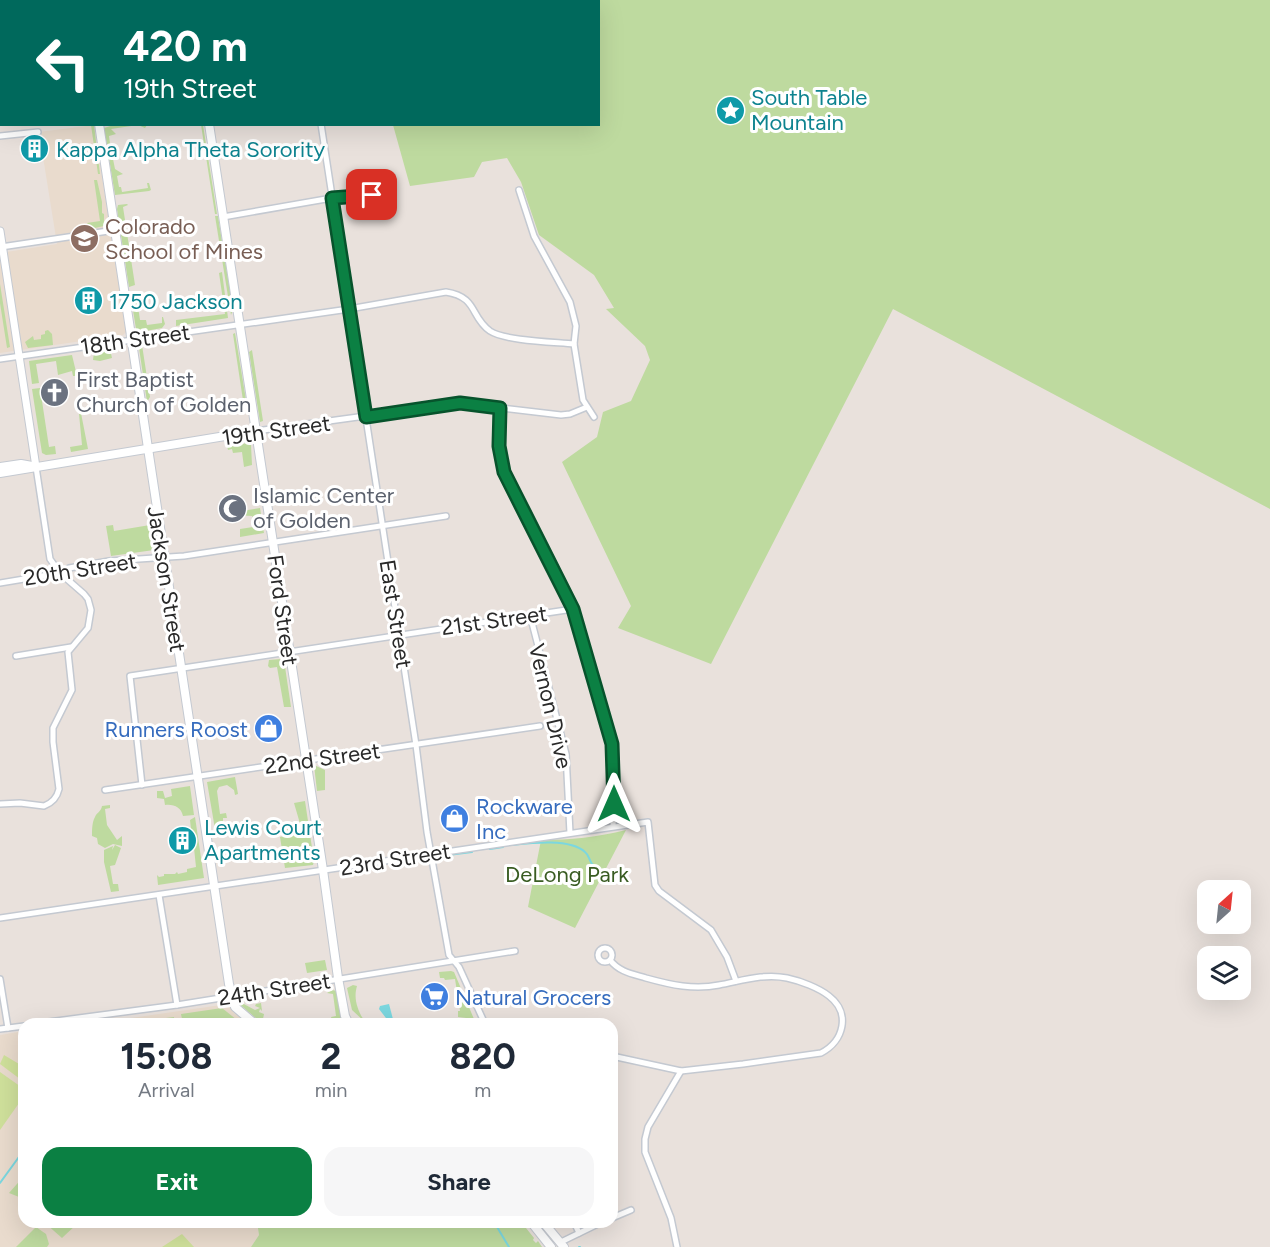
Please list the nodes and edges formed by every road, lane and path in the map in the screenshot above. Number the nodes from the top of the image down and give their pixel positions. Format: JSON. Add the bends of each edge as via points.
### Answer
{"nodes":[{"id":1,"x":99,"y":126,"type":"edge"},
{"id":2,"x":209,"y":126,"type":"edge"},
{"id":3,"x":321,"y":126,"type":"edge"},
{"id":4,"x":38,"y":132,"type":"dead end"},
{"id":5,"x":0,"y":136,"type":"edge"},
{"id":6,"x":519,"y":190,"type":"dead end"},
{"id":7,"x":372,"y":195,"type":"dead end"},
{"id":8,"x":332,"y":198,"type":"junction"},
{"id":9,"x":223,"y":217,"type":"junction"},
{"id":10,"x":115,"y":230,"type":"junction"},
{"id":11,"x":0,"y":231,"type":"edge"},
{"id":12,"x":1,"y":247,"type":"edge"},
{"id":13,"x":349,"y":309,"type":"junction"},
{"id":14,"x":239,"y":325,"type":"junction"},
{"id":15,"x":131,"y":340,"type":"junction"},
{"id":16,"x":574,"y":344,"type":"junction"},
{"id":17,"x":18,"y":356,"type":"junction"},
{"id":18,"x":0,"y":358,"type":"edge"},
{"id":19,"x":587,"y":407,"type":"junction"},
{"id":20,"x":500,"y":408,"type":"junction"},
{"id":21,"x":366,"y":417,"type":"junction"},
{"id":22,"x":594,"y":417,"type":"dead end"},
{"id":23,"x":256,"y":431,"type":"junction"},
{"id":24,"x":147,"y":448,"type":"junction"},
{"id":25,"x":0,"y":467,"type":"edge"},
{"id":26,"x":36,"y":467,"type":"junction"},
{"id":27,"x":0,"y":473,"type":"edge"},
{"id":28,"x":446,"y":516,"type":"dead end"},
{"id":29,"x":382,"y":527,"type":"junction"},
{"id":30,"x":273,"y":543,"type":"junction"},
{"id":31,"x":164,"y":557,"type":"junction"},
{"id":32,"x":60,"y":573,"type":"junction"},
{"id":33,"x":0,"y":583,"type":"edge"},
{"id":34,"x":573,"y":609,"type":"junction"},
{"id":35,"x":530,"y":615,"type":"junction"},
{"id":36,"x":399,"y":634,"type":"junction"},
{"id":37,"x":71,"y":647,"type":"junction"},
{"id":38,"x":289,"y":651,"type":"junction"},
{"id":39,"x":15,"y":656,"type":"dead end"},
{"id":40,"x":181,"y":667,"type":"junction"},
{"id":41,"x":540,"y":726,"type":"dead end"},
{"id":42,"x":416,"y":745,"type":"junction"},
{"id":43,"x":306,"y":760,"type":"junction"},
{"id":44,"x":197,"y":777,"type":"junction"},
{"id":45,"x":142,"y":785,"type":"junction"},
{"id":46,"x":105,"y":790,"type":"dead end"},
{"id":47,"x":0,"y":804,"type":"edge"},
{"id":48,"x":613,"y":826,"type":"junction"},
{"id":49,"x":570,"y":832,"type":"junction"},
{"id":50,"x":431,"y":852,"type":"junction"},
{"id":51,"x":323,"y":870,"type":"junction"},
{"id":52,"x":214,"y":886,"type":"junction"},
{"id":53,"x":159,"y":895,"type":"junction"},
{"id":54,"x":0,"y":918,"type":"edge"},
{"id":55,"x":515,"y":951,"type":"dead end"},
{"id":56,"x":453,"y":960,"type":"junction"},
{"id":57,"x":610,"y":960,"type":"dead end"},
{"id":58,"x":338,"y":978,"type":"junction"},
{"id":59,"x":0,"y":979,"type":"edge"},
{"id":60,"x":736,"y":981,"type":"junction"},
{"id":61,"x":231,"y":996,"type":"junction"},
{"id":62,"x":177,"y":1005,"type":"junction"},
{"id":63,"x":78,"y":1018,"type":"edge"},
{"id":64,"x":247,"y":1018,"type":"edge"},
{"id":65,"x":346,"y":1018,"type":"edge"},
{"id":66,"x":481,"y":1018,"type":"edge"},
{"id":67,"x":18,"y":1027,"type":"edge"},
{"id":68,"x":8,"y":1028,"type":"junction"},
{"id":69,"x":0,"y":1029,"type":"edge"},
{"id":70,"x":618,"y":1057,"type":"edge"},
{"id":71,"x":681,"y":1071,"type":"junction"},
{"id":72,"x":631,"y":1210,"type":"dead end"},
{"id":73,"x":618,"y":1215,"type":"edge"},
{"id":74,"x":538,"y":1228,"type":"edge"},
{"id":75,"x":546,"y":1228,"type":"edge"},
{"id":76,"x":577,"y":1228,"type":"edge"},
{"id":77,"x":589,"y":1228,"type":"edge"},
{"id":78,"x":579,"y":1233,"type":"junction"},
{"id":79,"x":557,"y":1246,"type":"edge"},
{"id":80,"x":677,"y":1247,"type":"edge"}],
"edges":[{"from":1,"to":10,"type":"main road","name":"Jackson Street"},
{"from":2,"to":9,"type":"main road","name":"Ford Street"},
{"from":3,"to":8,"type":"street","name":"East Street"},
{"from":4,"to":5,"type":"street"},
{"from":6,"to":16,"type":"street","via":[[534,236],[570,302],[576,326]]},
{"from":7,"to":8,"type":"street"},
{"from":8,"to":9,"type":"street"},
{"from":8,"to":13,"type":"street","name":"East Street"},
{"from":9,"to":14,"type":"main road","name":"Ford Street"},
{"from":10,"to":12,"type":"street"},
{"from":10,"to":15,"type":"main road","name":"Jackson Street"},
{"from":11,"to":12,"type":"street"},
{"from":12,"to":17,"type":"street"},
{"from":13,"to":14,"type":"street","name":"18th Street"},
{"from":13,"to":16,"type":"street","name":"18th Street","via":[[451,293],[467,300],[495,334]]},
{"from":13,"to":21,"type":"street","name":"East Street"},
{"from":14,"to":15,"type":"street","name":"18th Street"},
{"from":14,"to":23,"type":"main road","name":"Ford Street"},
{"from":15,"to":17,"type":"street","name":"18th Street"},
{"from":15,"to":24,"type":"main road","name":"Jackson Street"},
{"from":16,"to":19,"type":"street"},
{"from":17,"to":18,"type":"street","name":"18th Street"},
{"from":17,"to":26,"type":"street"},
{"from":19,"to":20,"type":"street","name":"19th Street","via":[[561,415]]},
{"from":19,"to":22,"type":"street"},
{"from":20,"to":21,"type":"street","name":"19th Street","via":[[460,403]]},
{"from":20,"to":34,"type":"street","via":[[499,446],[504,472]]},
{"from":21,"to":23,"type":"street","name":"19th Street"},
{"from":21,"to":29,"type":"street","name":"East Street"},
{"from":23,"to":24,"type":"main road","name":"19th Street"},
{"from":23,"to":30,"type":"main road","name":"Ford Street"},
{"from":24,"to":26,"type":"main road","name":"19th Street"},
{"from":24,"to":31,"type":"main road","name":"Jackson Street"},
{"from":25,"to":26,"type":"main road","name":"19th Street"},
{"from":26,"to":27,"type":"main road","name":"19th Street"},
{"from":26,"to":32,"type":"street","via":[[50,559]]},
{"from":28,"to":29,"type":"street","name":"20th Street"},
{"from":29,"to":30,"type":"street","name":"20th Street"},
{"from":29,"to":36,"type":"street","name":"East Street"},
{"from":30,"to":31,"type":"street","name":"20th Street"},
{"from":30,"to":38,"type":"main road","name":"Ford Street"},
{"from":31,"to":32,"type":"street","name":"20th Street","via":[[109,561]]},
{"from":31,"to":40,"type":"main road","name":"Jackson Street"},
{"from":32,"to":33,"type":"street","name":"20th Street"},
{"from":32,"to":37,"type":"street","via":[[84,594],[91,610],[88,628]]},
{"from":34,"to":35,"type":"street","name":"21st Street"},
{"from":34,"to":48,"type":"street","via":[[612,744]]},
{"from":35,"to":36,"type":"street","name":"21st Street"},
{"from":35,"to":49,"type":"street","name":"Vernon Drive","via":[[566,754]]},
{"from":36,"to":38,"type":"street","name":"21st Street"},
{"from":36,"to":42,"type":"street","name":"East Street"},
{"from":37,"to":39,"type":"street"},
{"from":37,"to":47,"type":"street","via":[[68,659],[72,690],[53,728],[59,789],[55,799],[39,807]]},
{"from":38,"to":40,"type":"street","name":"21st Street"},
{"from":38,"to":43,"type":"main road","name":"Ford Street"},
{"from":40,"to":44,"type":"main road","name":"Jackson Street"},
{"from":40,"to":45,"type":"street","name":"21st Street","via":[[130,676]]},
{"from":41,"to":42,"type":"street","name":"22nd Street"},
{"from":42,"to":43,"type":"street","name":"22nd Street"},
{"from":42,"to":50,"type":"street","name":"East Street"},
{"from":43,"to":44,"type":"street","name":"22nd Street"},
{"from":43,"to":51,"type":"main road","name":"Ford Street"},
{"from":44,"to":45,"type":"street","name":"22nd Street"},
{"from":44,"to":52,"type":"main road","name":"Jackson Street"},
{"from":45,"to":46,"type":"street","name":"22nd Street"},
{"from":48,"to":49,"type":"street","name":"23rd Street"},
{"from":48,"to":60,"type":"street","name":"23rd Street","via":[[648,822],[658,891],[711,930]]},
{"from":49,"to":50,"type":"street","name":"23rd Street"},
{"from":50,"to":51,"type":"street","name":"23rd Street"},
{"from":50,"to":56,"type":"street","name":"East Street"},
{"from":51,"to":52,"type":"street","name":"23rd Street"},
{"from":51,"to":58,"type":"main road","name":"Ford Street"},
{"from":52,"to":53,"type":"street","name":"23rd Street"},
{"from":52,"to":61,"type":"main road","name":"Jackson Street"},
{"from":53,"to":54,"type":"street","name":"23rd Street"},
{"from":53,"to":62,"type":"street"},
{"from":55,"to":56,"type":"street","name":"24th Street"},
{"from":56,"to":58,"type":"street","name":"24th Street"},
{"from":56,"to":66,"type":"street","name":"East Street"},
{"from":57,"to":60,"type":"street","via":[[627,973],[687,988]]},
{"from":58,"to":61,"type":"street","name":"24th Street"},
{"from":58,"to":65,"type":"main road","name":"Ford Street"},
{"from":59,"to":68,"type":"street"},
{"from":60,"to":71,"type":"street","via":[[764,976],[787,978],[831,997],[841,1012],[839,1038],[826,1050],[804,1056]]},
{"from":61,"to":62,"type":"street","name":"24th Street"},
{"from":61,"to":64,"type":"main road","name":"Jackson Street","via":[[238,1011]]},
{"from":62,"to":63,"type":"street","name":"24th Street"},
{"from":67,"to":68,"type":"street"},
{"from":68,"to":69,"type":"street"},
{"from":70,"to":71,"type":"street"},
{"from":71,"to":80,"type":"street","via":[[645,1139],[645,1152],[671,1218]]},
{"from":72,"to":73,"type":"street"},
{"from":74,"to":79,"type":"main road"},
{"from":75,"to":79,"type":"main road"},
{"from":76,"to":78,"type":"street"},
{"from":77,"to":78,"type":"street"},
{"from":78,"to":79,"type":"street"}]}
